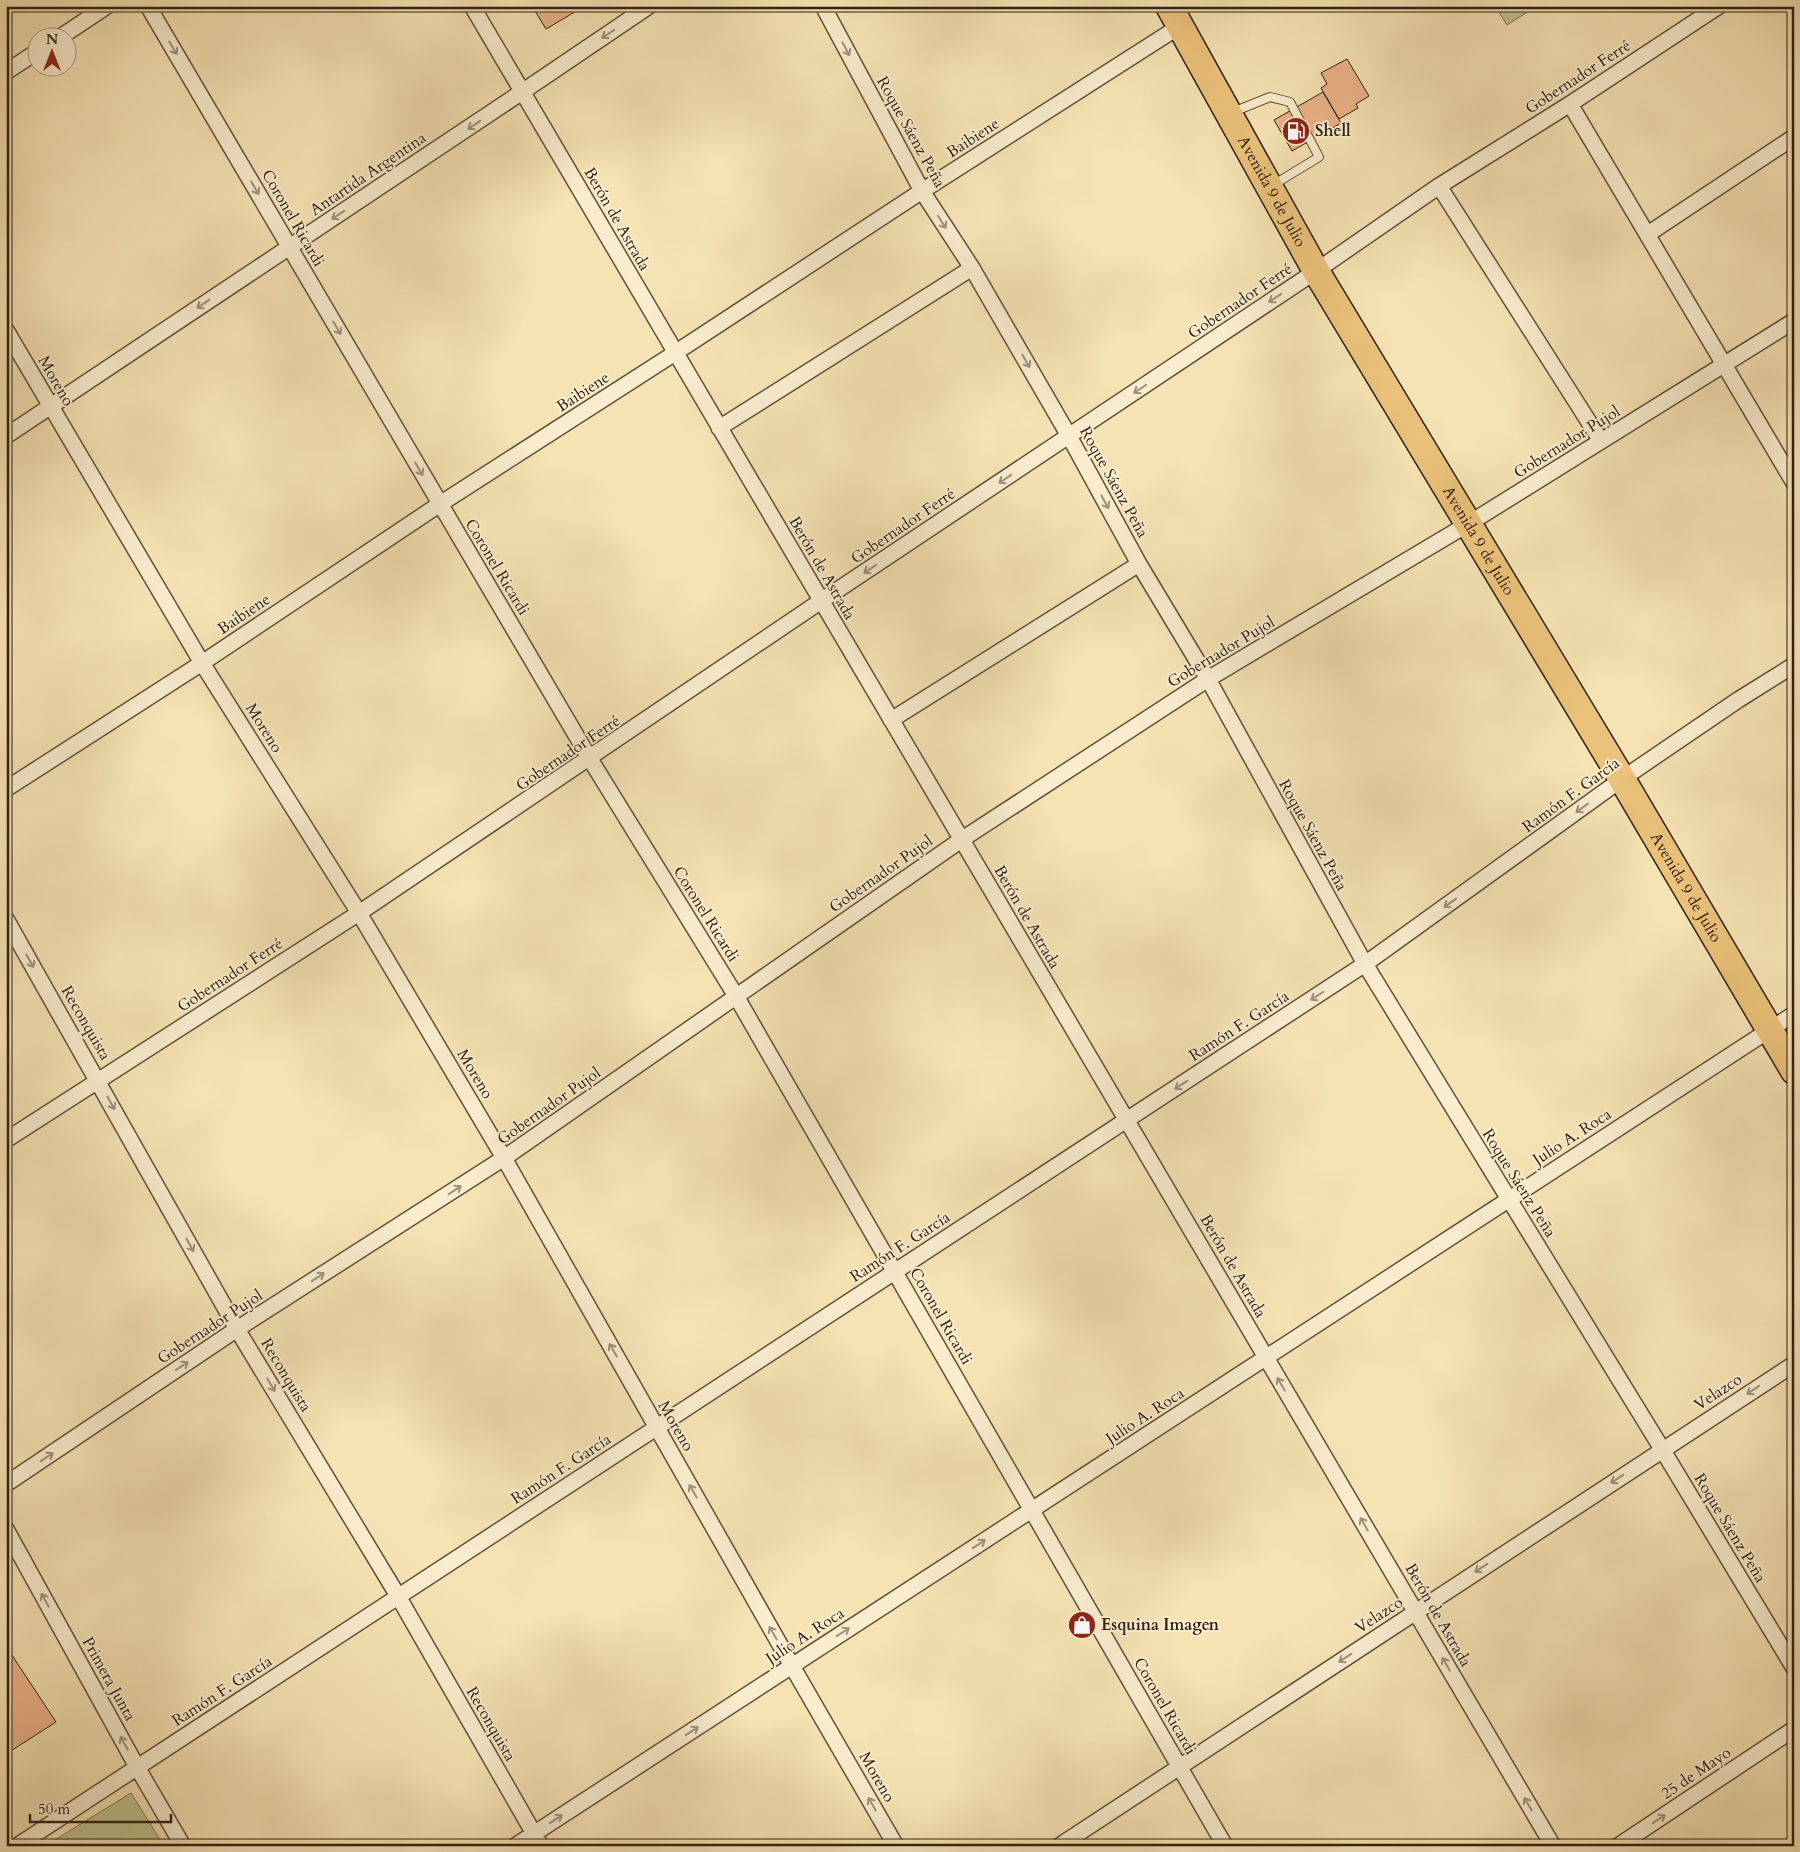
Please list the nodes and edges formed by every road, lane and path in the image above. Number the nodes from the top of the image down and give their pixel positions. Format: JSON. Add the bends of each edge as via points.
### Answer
{"nodes":[{"id":1,"x":107,"y":6,"type":"edge"},
{"id":2,"x":148,"y":6,"type":"edge"},
{"id":3,"x":472,"y":6,"type":"edge"},
{"id":4,"x":648,"y":6,"type":"edge"},
{"id":5,"x":823,"y":6,"type":"edge"},
{"id":6,"x":1719,"y":6,"type":"edge"},
{"id":7,"x":1175,"y":16,"type":"edge"},
{"id":8,"x":74,"y":28,"type":"edge"},
{"id":9,"x":28,"y":58,"type":"edge"},
{"id":10,"x":6,"y":72,"type":"edge"},
{"id":11,"x":522,"y":92,"type":"junction"},
{"id":12,"x":1570,"y":104,"type":"junction"},
{"id":13,"x":1229,"y":114,"type":"junction"},
{"id":14,"x":1794,"y":137,"type":"edge"},
{"id":15,"x":1439,"y":186,"type":"junction"},
{"id":16,"x":1269,"y":187,"type":"junction"},
{"id":17,"x":922,"y":191,"type":"junction"},
{"id":18,"x":1648,"y":234,"type":"junction"},
{"id":19,"x":290,"y":246,"type":"junction"},
{"id":20,"x":972,"y":268,"type":"junction"},
{"id":21,"x":1316,"y":271,"type":"junction"},
{"id":22,"x":1794,"y":321,"type":"edge"},
{"id":23,"x":6,"y":330,"type":"edge"},
{"id":24,"x":676,"y":353,"type":"junction"},
{"id":25,"x":1723,"y":366,"type":"junction"},
{"id":26,"x":50,"y":406,"type":"junction"},
{"id":27,"x":720,"y":428,"type":"junction"},
{"id":28,"x":6,"y":436,"type":"edge"},
{"id":29,"x":1069,"y":436,"type":"junction"},
{"id":30,"x":1601,"y":441,"type":"junction"},
{"id":31,"x":1794,"y":483,"type":"edge"},
{"id":32,"x":440,"y":504,"type":"junction"},
{"id":33,"x":1468,"y":524,"type":"junction"},
{"id":34,"x":1139,"y":564,"type":"junction"},
{"id":35,"x":821,"y":601,"type":"junction"},
{"id":36,"x":202,"y":663,"type":"junction"},
{"id":37,"x":1794,"y":665,"type":"edge"},
{"id":38,"x":1208,"y":680,"type":"junction"},
{"id":39,"x":891,"y":720,"type":"junction"},
{"id":40,"x":590,"y":759,"type":"junction"},
{"id":41,"x":1622,"y":779,"type":"junction"},
{"id":42,"x":6,"y":789,"type":"edge"},
{"id":43,"x":962,"y":840,"type":"junction"},
{"id":44,"x":359,"y":913,"type":"junction"},
{"id":45,"x":6,"y":919,"type":"edge"},
{"id":46,"x":1365,"y":964,"type":"junction"},
{"id":47,"x":736,"y":996,"type":"junction"},
{"id":48,"x":1794,"y":1014,"type":"edge"},
{"id":49,"x":1770,"y":1029,"type":"junction"},
{"id":50,"x":1794,"y":1071,"type":"edge"},
{"id":51,"x":98,"y":1081,"type":"junction"},
{"id":52,"x":1127,"y":1121,"type":"junction"},
{"id":53,"x":6,"y":1140,"type":"edge"},
{"id":54,"x":504,"y":1158,"type":"junction"},
{"id":55,"x":1509,"y":1200,"type":"junction"},
{"id":56,"x":895,"y":1272,"type":"junction"},
{"id":57,"x":237,"y":1329,"type":"junction"},
{"id":58,"x":1266,"y":1358,"type":"junction"},
{"id":59,"x":1794,"y":1364,"type":"edge"},
{"id":60,"x":657,"y":1428,"type":"junction"},
{"id":61,"x":1662,"y":1449,"type":"junction"},
{"id":62,"x":6,"y":1484,"type":"edge"},
{"id":63,"x":1031,"y":1510,"type":"junction"},
{"id":64,"x":6,"y":1529,"type":"edge"},
{"id":65,"x":398,"y":1596,"type":"junction"},
{"id":66,"x":1415,"y":1612,"type":"junction"},
{"id":67,"x":792,"y":1666,"type":"junction"},
{"id":68,"x":1794,"y":1668,"type":"edge"},
{"id":69,"x":1794,"y":1729,"type":"edge"},
{"id":70,"x":1179,"y":1766,"type":"junction"},
{"id":71,"x":137,"y":1767,"type":"junction"},
{"id":72,"x":537,"y":1840,"type":"edge"},
{"id":73,"x":17,"y":1846,"type":"edge"},
{"id":74,"x":183,"y":1846,"type":"edge"},
{"id":75,"x":515,"y":1846,"type":"edge"},
{"id":76,"x":896,"y":1846,"type":"edge"},
{"id":77,"x":1059,"y":1846,"type":"edge"},
{"id":78,"x":1225,"y":1846,"type":"edge"},
{"id":79,"x":1553,"y":1846,"type":"edge"},
{"id":80,"x":1618,"y":1846,"type":"edge"}],
"edges":[{"from":1,"to":8,"type":"street"},
{"from":2,"to":19,"type":"street","name":"Coronel Ricardi","one_way":true},
{"from":3,"to":11,"type":"street","name":"Berón de Astrada"},
{"from":4,"to":11,"type":"street","name":"Antartida Argentina","one_way":true},
{"from":5,"to":17,"type":"street","name":"Roque Sáenz Peña","one_way":true},
{"from":6,"to":12,"type":"street","name":"Gobernador Ferré"},
{"from":7,"to":13,"type":"highway","name":"Avenida 9 de Julio"},
{"from":7,"to":17,"type":"street","name":"Baibiene"},
{"from":9,"to":10,"type":"street"},
{"from":11,"to":19,"type":"street","name":"Antartida Argentina","one_way":true},
{"from":11,"to":24,"type":"street","name":"Berón de Astrada"},
{"from":12,"to":15,"type":"street","name":"Gobernador Ferré"},
{"from":12,"to":18,"type":"street"},
{"from":13,"to":16,"type":"highway","name":"Avenida 9 de Julio"},
{"from":13,"to":16,"type":"lane","via":[[1270,97],[1290,102],[1319,157]]},
{"from":14,"to":18,"type":"street"},
{"from":15,"to":21,"type":"street","name":"Gobernador Ferré"},
{"from":15,"to":30,"type":"street"},
{"from":16,"to":21,"type":"highway","name":"Avenida 9 de Julio"},
{"from":17,"to":20,"type":"street","name":"Roque Sáenz Peña","one_way":true},
{"from":17,"to":24,"type":"street","name":"Baibiene"},
{"from":18,"to":25,"type":"street"},
{"from":19,"to":26,"type":"street","name":"Antartida Argentina","one_way":true},
{"from":19,"to":32,"type":"street","name":"Coronel Ricardi","one_way":true},
{"from":20,"to":27,"type":"street"},
{"from":20,"to":29,"type":"street","name":"Roque Sáenz Peña","one_way":true},
{"from":21,"to":29,"type":"street","name":"Gobernador Ferré","one_way":true},
{"from":21,"to":33,"type":"highway","name":"Avenida 9 de Julio"},
{"from":22,"to":25,"type":"street","name":"Gobernador Pujol"},
{"from":23,"to":26,"type":"street","name":"Moreno"},
{"from":24,"to":27,"type":"street","name":"Berón de Astrada"},
{"from":24,"to":32,"type":"street","name":"Baibiene"},
{"from":25,"to":30,"type":"street","name":"Gobernador Pujol"},
{"from":25,"to":31,"type":"street"},
{"from":26,"to":28,"type":"street","name":"Antartida Argentina"},
{"from":26,"to":36,"type":"street","name":"Moreno"},
{"from":27,"to":35,"type":"street","name":"Berón de Astrada"},
{"from":29,"to":34,"type":"street","name":"Roque Sáenz Peña","one_way":true},
{"from":29,"to":35,"type":"street","name":"Gobernador Ferré","one_way":true},
{"from":30,"to":33,"type":"street","name":"Gobernador Pujol"},
{"from":32,"to":36,"type":"street","name":"Baibiene"},
{"from":32,"to":40,"type":"street","name":"Coronel Ricardi"},
{"from":33,"to":38,"type":"street","name":"Gobernador Pujol"},
{"from":33,"to":41,"type":"highway","name":"Avenida 9 de Julio"},
{"from":34,"to":38,"type":"street","name":"Roque Sáenz Peña"},
{"from":34,"to":39,"type":"street"},
{"from":35,"to":39,"type":"street","name":"Berón de Astrada"},
{"from":35,"to":40,"type":"street","name":"Gobernador Ferré"},
{"from":36,"to":42,"type":"street","name":"Baibiene"},
{"from":36,"to":44,"type":"street","name":"Moreno"},
{"from":37,"to":41,"type":"street","name":"Ramón F. García"},
{"from":38,"to":43,"type":"street","name":"Gobernador Pujol"},
{"from":38,"to":46,"type":"street","name":"Roque Sáenz Peña"},
{"from":39,"to":43,"type":"street","name":"Berón de Astrada"},
{"from":40,"to":44,"type":"street","name":"Gobernador Ferré"},
{"from":40,"to":47,"type":"street","name":"Coronel Ricardi"},
{"from":41,"to":46,"type":"street","name":"Ramón F. García","one_way":true},
{"from":41,"to":49,"type":"highway","name":"Avenida 9 de Julio"},
{"from":43,"to":47,"type":"street","name":"Gobernador Pujol"},
{"from":43,"to":52,"type":"street","name":"Berón de Astrada"},
{"from":44,"to":51,"type":"street","name":"Gobernador Ferré"},
{"from":44,"to":54,"type":"street","name":"Moreno"},
{"from":45,"to":51,"type":"street","name":"Reconquista","one_way":true},
{"from":46,"to":52,"type":"street","name":"Ramón F. García","one_way":true},
{"from":46,"to":55,"type":"street","name":"Roque Sáenz Peña"},
{"from":47,"to":54,"type":"street","name":"Gobernador Pujol"},
{"from":47,"to":56,"type":"street","name":"Coronel Ricardi"},
{"from":48,"to":49,"type":"street","name":"Julio A. Roca"},
{"from":49,"to":50,"type":"highway","name":"Avenida 9 de Julio"},
{"from":49,"to":55,"type":"street","name":"Julio A. Roca"},
{"from":51,"to":53,"type":"street","name":"Gobernador Ferré"},
{"from":51,"to":57,"type":"street","name":"Reconquista","one_way":true},
{"from":52,"to":56,"type":"street","name":"Ramón F. García"},
{"from":52,"to":58,"type":"street","name":"Berón de Astrada"},
{"from":57,"to":54,"type":"street","name":"Gobernador Pujol","one_way":true},
{"from":60,"to":54,"type":"street","name":"Moreno","one_way":true},
{"from":55,"to":58,"type":"street","name":"Julio A. Roca"},
{"from":55,"to":61,"type":"street","name":"Roque Sáenz Peña"},
{"from":56,"to":60,"type":"street","name":"Ramón F. García"},
{"from":56,"to":63,"type":"street","name":"Coronel Ricardi"},
{"from":62,"to":57,"type":"street","name":"Gobernador Pujol","one_way":true},
{"from":57,"to":65,"type":"street","name":"Reconquista","one_way":true},
{"from":58,"to":63,"type":"street","name":"Julio A. Roca"},
{"from":66,"to":58,"type":"street","name":"Berón de Astrada","one_way":true},
{"from":59,"to":61,"type":"street","name":"Velazco","one_way":true},
{"from":60,"to":65,"type":"street","name":"Ramón F. García"},
{"from":67,"to":60,"type":"street","name":"Moreno","one_way":true},
{"from":61,"to":66,"type":"street","name":"Velazco","one_way":true},
{"from":61,"to":68,"type":"street","name":"Roque Sáenz Peña"},
{"from":67,"to":63,"type":"street","name":"Julio A. Roca","one_way":true},
{"from":63,"to":70,"type":"street","name":"Coronel Ricardi"},
{"from":71,"to":64,"type":"street","name":"Primera Junta","one_way":true},
{"from":65,"to":71,"type":"street","name":"Ramón F. García"},
{"from":65,"to":72,"type":"street","name":"Reconquista"},
{"from":66,"to":70,"type":"street","name":"Velazco","one_way":true},
{"from":79,"to":66,"type":"street","name":"Berón de Astrada","one_way":true},
{"from":72,"to":67,"type":"street","name":"Julio A. Roca","one_way":true},
{"from":76,"to":67,"type":"street","name":"Moreno","one_way":true},
{"from":80,"to":69,"type":"street","name":"25 de Mayo","one_way":true},
{"from":70,"to":77,"type":"street","name":"Velazco"},
{"from":70,"to":78,"type":"street","name":"Coronel Ricardi"},
{"from":71,"to":73,"type":"street","name":"Ramón F. García"},
{"from":71,"to":74,"type":"street","name":"Primera Junta"},
{"from":72,"to":75,"type":"street","name":"Julio A. Roca"}]}
